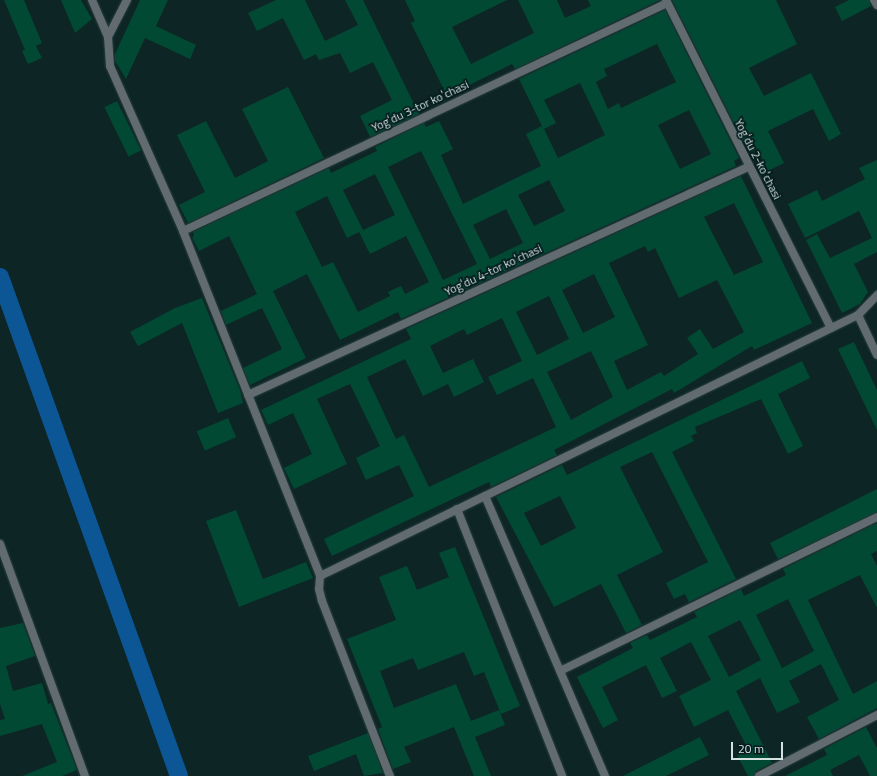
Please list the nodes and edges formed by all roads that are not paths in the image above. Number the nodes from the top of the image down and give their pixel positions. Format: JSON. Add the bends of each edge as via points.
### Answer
{"nodes":[{"id":1,"x":92,"y":0,"type":"edge"},
{"id":2,"x":127,"y":0,"type":"edge"},
{"id":3,"x":874,"y":0,"type":"edge"},
{"id":4,"x":667,"y":1,"type":"edge"},
{"id":5,"x":877,"y":5,"type":"edge"},
{"id":6,"x":108,"y":37,"type":"junction"},
{"id":7,"x":748,"y":167,"type":"junction"},
{"id":8,"x":183,"y":231,"type":"junction"},
{"id":9,"x":877,"y":295,"type":"edge"},
{"id":10,"x":858,"y":315,"type":"junction"},
{"id":11,"x":831,"y":328,"type":"junction"},
{"id":12,"x":877,"y":355,"type":"edge"},
{"id":13,"x":248,"y":395,"type":"junction"},
{"id":14,"x":485,"y":496,"type":"junction"},
{"id":15,"x":458,"y":509,"type":"junction"},
{"id":16,"x":877,"y":517,"type":"edge"},
{"id":17,"x":0,"y":544,"type":"edge"},
{"id":18,"x":320,"y":576,"type":"junction"},
{"id":19,"x":560,"y":671,"type":"junction"},
{"id":20,"x":877,"y":715,"type":"edge"},
{"id":21,"x":85,"y":776,"type":"edge"},
{"id":22,"x":390,"y":776,"type":"edge"},
{"id":23,"x":562,"y":776,"type":"edge"},
{"id":24,"x":605,"y":776,"type":"edge"},
{"id":25,"x":759,"y":776,"type":"edge"}],
"edges":[{"from":1,"to":6,"type":"street"},
{"from":2,"to":6,"type":"street"},
{"from":3,"to":5,"type":"street"},
{"from":4,"to":7,"type":"street","name":"Yogʻdu 2-koʻchasi"},
{"from":4,"to":8,"type":"street","name":"Yogʻdu 3-tor koʻchasi"},
{"from":6,"to":8,"type":"street","via":[[110,66]]},
{"from":7,"to":11,"type":"street","name":"Yogʻdu 2-koʻchasi"},
{"from":7,"to":13,"type":"street","name":"Yogʻdu 4-tor koʻchasi"},
{"from":8,"to":13,"type":"street"},
{"from":9,"to":10,"type":"street"},
{"from":10,"to":11,"type":"street"},
{"from":10,"to":12,"type":"street"},
{"from":11,"to":14,"type":"street"},
{"from":13,"to":18,"type":"street"},
{"from":14,"to":15,"type":"street"},
{"from":14,"to":19,"type":"street"},
{"from":15,"to":18,"type":"street"},
{"from":15,"to":23,"type":"street"},
{"from":16,"to":19,"type":"street"},
{"from":17,"to":21,"type":"street"},
{"from":18,"to":22,"type":"street","via":[[319,589],[322,601]]},
{"from":19,"to":24,"type":"street"},
{"from":20,"to":25,"type":"street"}]}
